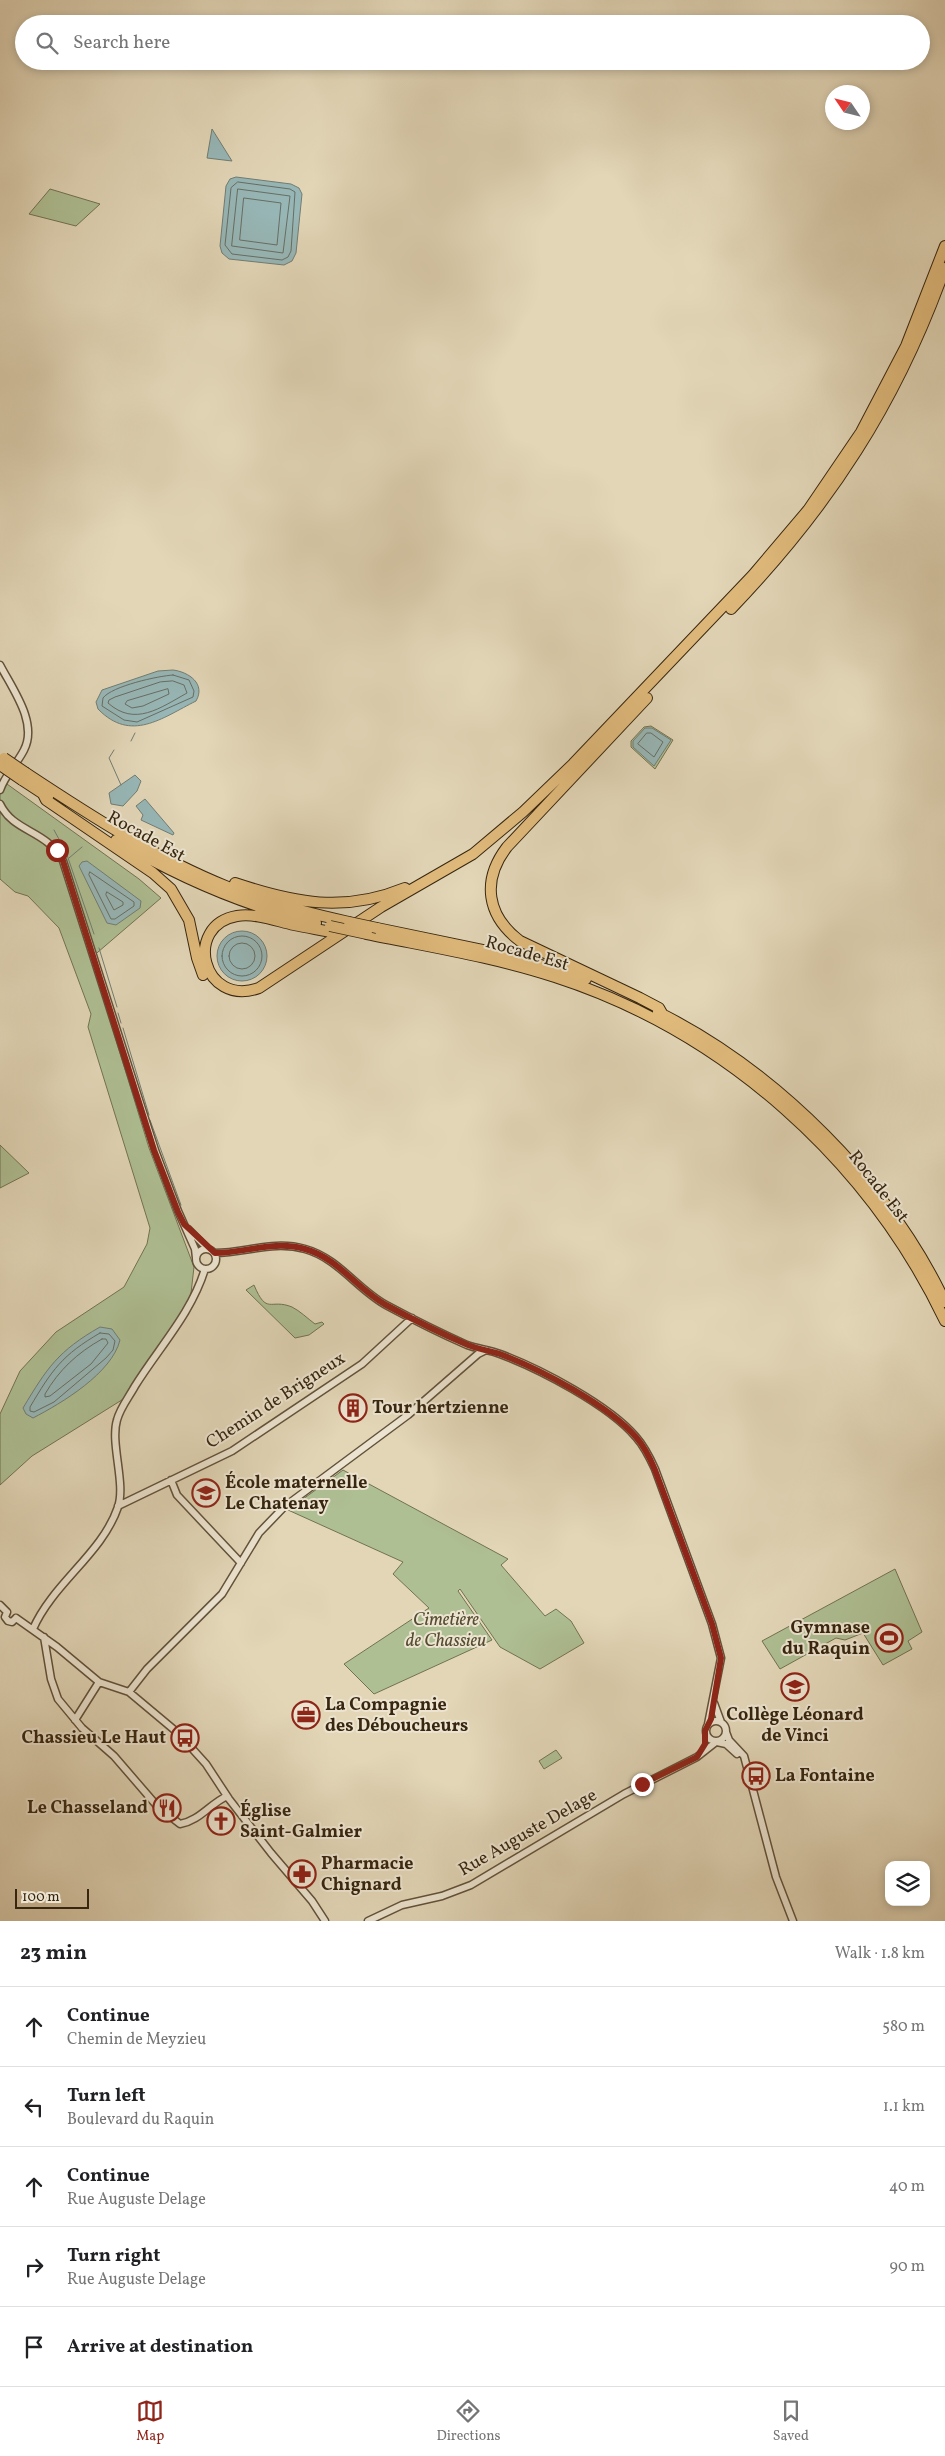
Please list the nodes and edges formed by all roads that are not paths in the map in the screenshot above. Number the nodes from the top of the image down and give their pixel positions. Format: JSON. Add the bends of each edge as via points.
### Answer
{"nodes":[{"id":1,"x":945,"y":246,"type":"edge"},
{"id":2,"x":945,"y":268,"type":"edge"},
{"id":3,"x":0,"y":665,"type":"edge"},
{"id":4,"x":1,"y":761,"type":"edge"},
{"id":5,"x":574,"y":775,"type":"junction"},
{"id":6,"x":24,"y":776,"type":"junction"},
{"id":7,"x":0,"y":790,"type":"edge"},
{"id":8,"x":43,"y":794,"type":"junction"},
{"id":9,"x":0,"y":804,"type":"edge"},
{"id":10,"x":476,"y":849,"type":"junction"},
{"id":11,"x":162,"y":857,"type":"junction"},
{"id":12,"x":333,"y":929,"type":"junction"},
{"id":13,"x":383,"y":937,"type":"junction"},
{"id":14,"x":663,"y":1014,"type":"junction"},
{"id":15,"x":184,"y":1224,"type":"junction"},
{"id":16,"x":208,"y":1248,"type":"junction"},
{"id":17,"x":215,"y":1253,"type":"junction"},
{"id":18,"x":196,"y":1258,"type":"junction"},
{"id":19,"x":205,"y":1269,"type":"junction"},
{"id":20,"x":945,"y":1302,"type":"edge"},
{"id":21,"x":412,"y":1318,"type":"junction"},
{"id":22,"x":945,"y":1320,"type":"edge"},
{"id":23,"x":486,"y":1350,"type":"junction"},
{"id":24,"x":171,"y":1480,"type":"junction"},
{"id":25,"x":118,"y":1506,"type":"junction"},
{"id":26,"x":241,"y":1563,"type":"junction"},
{"id":27,"x":0,"y":1605,"type":"edge"},
{"id":28,"x":7,"y":1612,"type":"junction"},
{"id":29,"x":16,"y":1618,"type":"junction"},
{"id":30,"x":8,"y":1621,"type":"junction"},
{"id":31,"x":0,"y":1627,"type":"edge"},
{"id":32,"x":33,"y":1629,"type":"junction"},
{"id":33,"x":44,"y":1637,"type":"junction"},
{"id":34,"x":61,"y":1651,"type":"junction"},
{"id":35,"x":46,"y":1652,"type":"junction"},
{"id":36,"x":98,"y":1682,"type":"junction"},
{"id":37,"x":130,"y":1692,"type":"junction"},
{"id":38,"x":714,"y":1699,"type":"junction"},
{"id":39,"x":74,"y":1720,"type":"junction"},
{"id":40,"x":721,"y":1722,"type":"junction"},
{"id":41,"x":708,"y":1724,"type":"junction"},
{"id":42,"x":726,"y":1732,"type":"junction"},
{"id":43,"x":706,"y":1736,"type":"junction"},
{"id":44,"x":717,"y":1742,"type":"junction"},
{"id":45,"x":697,"y":1757,"type":"junction"},
{"id":46,"x":746,"y":1764,"type":"junction"},
{"id":47,"x":222,"y":1787,"type":"junction"},
{"id":48,"x":227,"y":1796,"type":"junction"},
{"id":49,"x":217,"y":1801,"type":"junction"},
{"id":50,"x":322,"y":1920,"type":"edge"},
{"id":51,"x":368,"y":1921,"type":"edge"},
{"id":52,"x":793,"y":1921,"type":"edge"}],
"edges":[{"from":1,"to":10,"type":"highway","via":[[918,318],[879,400],[842,463],[793,529],[574,764],[523,812]]},
{"from":2,"to":5,"type":"highway","via":[[890,395],[868,436],[829,494],[776,561]]},
{"from":3,"to":7,"type":"street","via":[[22,708],[29,740]]},
{"from":4,"to":6,"type":"highway","name":"Rocade Est","bridge":true},
{"from":5,"to":8,"type":"highway","via":[[513,829],[468,862],[375,918],[277,986],[244,998],[220,992],[206,979],[197,958],[187,914],[167,884],[46,800]]},
{"from":5,"to":14,"type":"highway","via":[[498,859],[491,882],[494,908],[504,927],[526,945],[640,998],[659,1008]]},
{"from":6,"to":8,"type":"highway","name":"Rocade Est"},
{"from":6,"to":11,"type":"highway","name":"Rocade Est"},
{"from":8,"to":12,"type":"highway","name":"Rocade Est","via":[[125,846],[182,876],[259,907]]},
{"from":9,"to":15,"type":"street","via":[[8,817],[48,840],[63,861],[154,1150]]},
{"from":10,"to":11,"type":"highway","via":[[396,892],[332,904],[270,894],[168,855]]},
{"from":10,"to":12,"type":"highway","via":[[259,988],[242,992],[226,988],[214,979],[205,962],[210,934],[222,922],[236,917],[260,917]]},
{"from":11,"to":14,"type":"highway","name":"Rocade Est","bridge":true,"via":[[254,897],[558,969]]},
{"from":12,"to":13,"type":"highway","name":"Rocade Est","bridge":true},
{"from":12,"to":13,"type":"highway","via":[[375,940]]},
{"from":13,"to":22,"type":"highway","name":"Rocade Est","via":[[486,958],[556,977],[622,1003],[713,1053],[779,1104],[848,1172],[896,1235]]},
{"from":14,"to":20,"type":"highway","name":"Rocade Est","via":[[755,1074],[827,1138],[896,1220]]},
{"from":15,"to":16,"type":"street"},
{"from":15,"to":18,"type":"street"},
{"from":16,"to":17,"type":"street"},
{"from":16,"to":18,"type":"street","via":[[200,1251]]},
{"from":17,"to":19,"type":"street","via":[[214,1265]]},
{"from":17,"to":21,"type":"street","via":[[274,1245],[306,1249],[333,1263],[383,1303]]},
{"from":18,"to":19,"type":"street","via":[[198,1265]]},
{"from":19,"to":25,"type":"street","via":[[192,1303],[117,1419]]},
{"from":21,"to":23,"type":"street","via":[[469,1346]]},
{"from":21,"to":24,"type":"street","name":"Chemin de Brigneux","via":[[362,1364],[232,1451]]},
{"from":23,"to":26,"type":"street","via":[[369,1445],[284,1507],[259,1533]]},
{"from":23,"to":38,"type":"street","via":[[526,1364],[570,1388],[625,1426],[645,1448],[712,1624],[721,1658]]},
{"from":24,"to":25,"type":"street","name":"Chemin de Brigneux"},
{"from":24,"to":26,"type":"street","via":[[177,1495]]},
{"from":25,"to":32,"type":"street","via":[[101,1538],[57,1592]]},
{"from":26,"to":37,"type":"street","via":[[222,1594],[147,1669]]},
{"from":27,"to":28,"type":"street"},
{"from":28,"to":29,"type":"street","via":[[14,1612]]},
{"from":28,"to":30,"type":"street","via":[[5,1617]]},
{"from":29,"to":30,"type":"street"},
{"from":29,"to":32,"type":"street"},
{"from":30,"to":31,"type":"street"},
{"from":32,"to":33,"type":"street"},
{"from":33,"to":34,"type":"street"},
{"from":33,"to":35,"type":"street"},
{"from":34,"to":35,"type":"street"},
{"from":34,"to":36,"type":"street"},
{"from":35,"to":39,"type":"street","via":[[55,1694]]},
{"from":36,"to":37,"type":"street"},
{"from":36,"to":39,"type":"street"},
{"from":37,"to":47,"type":"street","via":[[178,1733]]},
{"from":38,"to":40,"type":"street"},
{"from":38,"to":41,"type":"street"},
{"from":39,"to":49,"type":"street","via":[[114,1756],[158,1807],[180,1824],[191,1822]]},
{"from":40,"to":41,"type":"street"},
{"from":40,"to":42,"type":"street"},
{"from":41,"to":43,"type":"street"},
{"from":42,"to":44,"type":"street"},
{"from":42,"to":46,"type":"street","via":[[744,1756]]},
{"from":43,"to":44,"type":"street"},
{"from":43,"to":45,"type":"street"},
{"from":44,"to":45,"type":"street","name":"Rue Auguste Delage"},
{"from":44,"to":46,"type":"street","via":[[726,1744]]},
{"from":45,"to":51,"type":"street","name":"Rue Auguste Delage","via":[[624,1794],[471,1885],[402,1905]]},
{"from":46,"to":52,"type":"street","via":[[776,1877]]},
{"from":47,"to":48,"type":"street"},
{"from":47,"to":49,"type":"street"},
{"from":48,"to":49,"type":"street"},
{"from":48,"to":50,"type":"street","via":[[312,1901]]}]}
